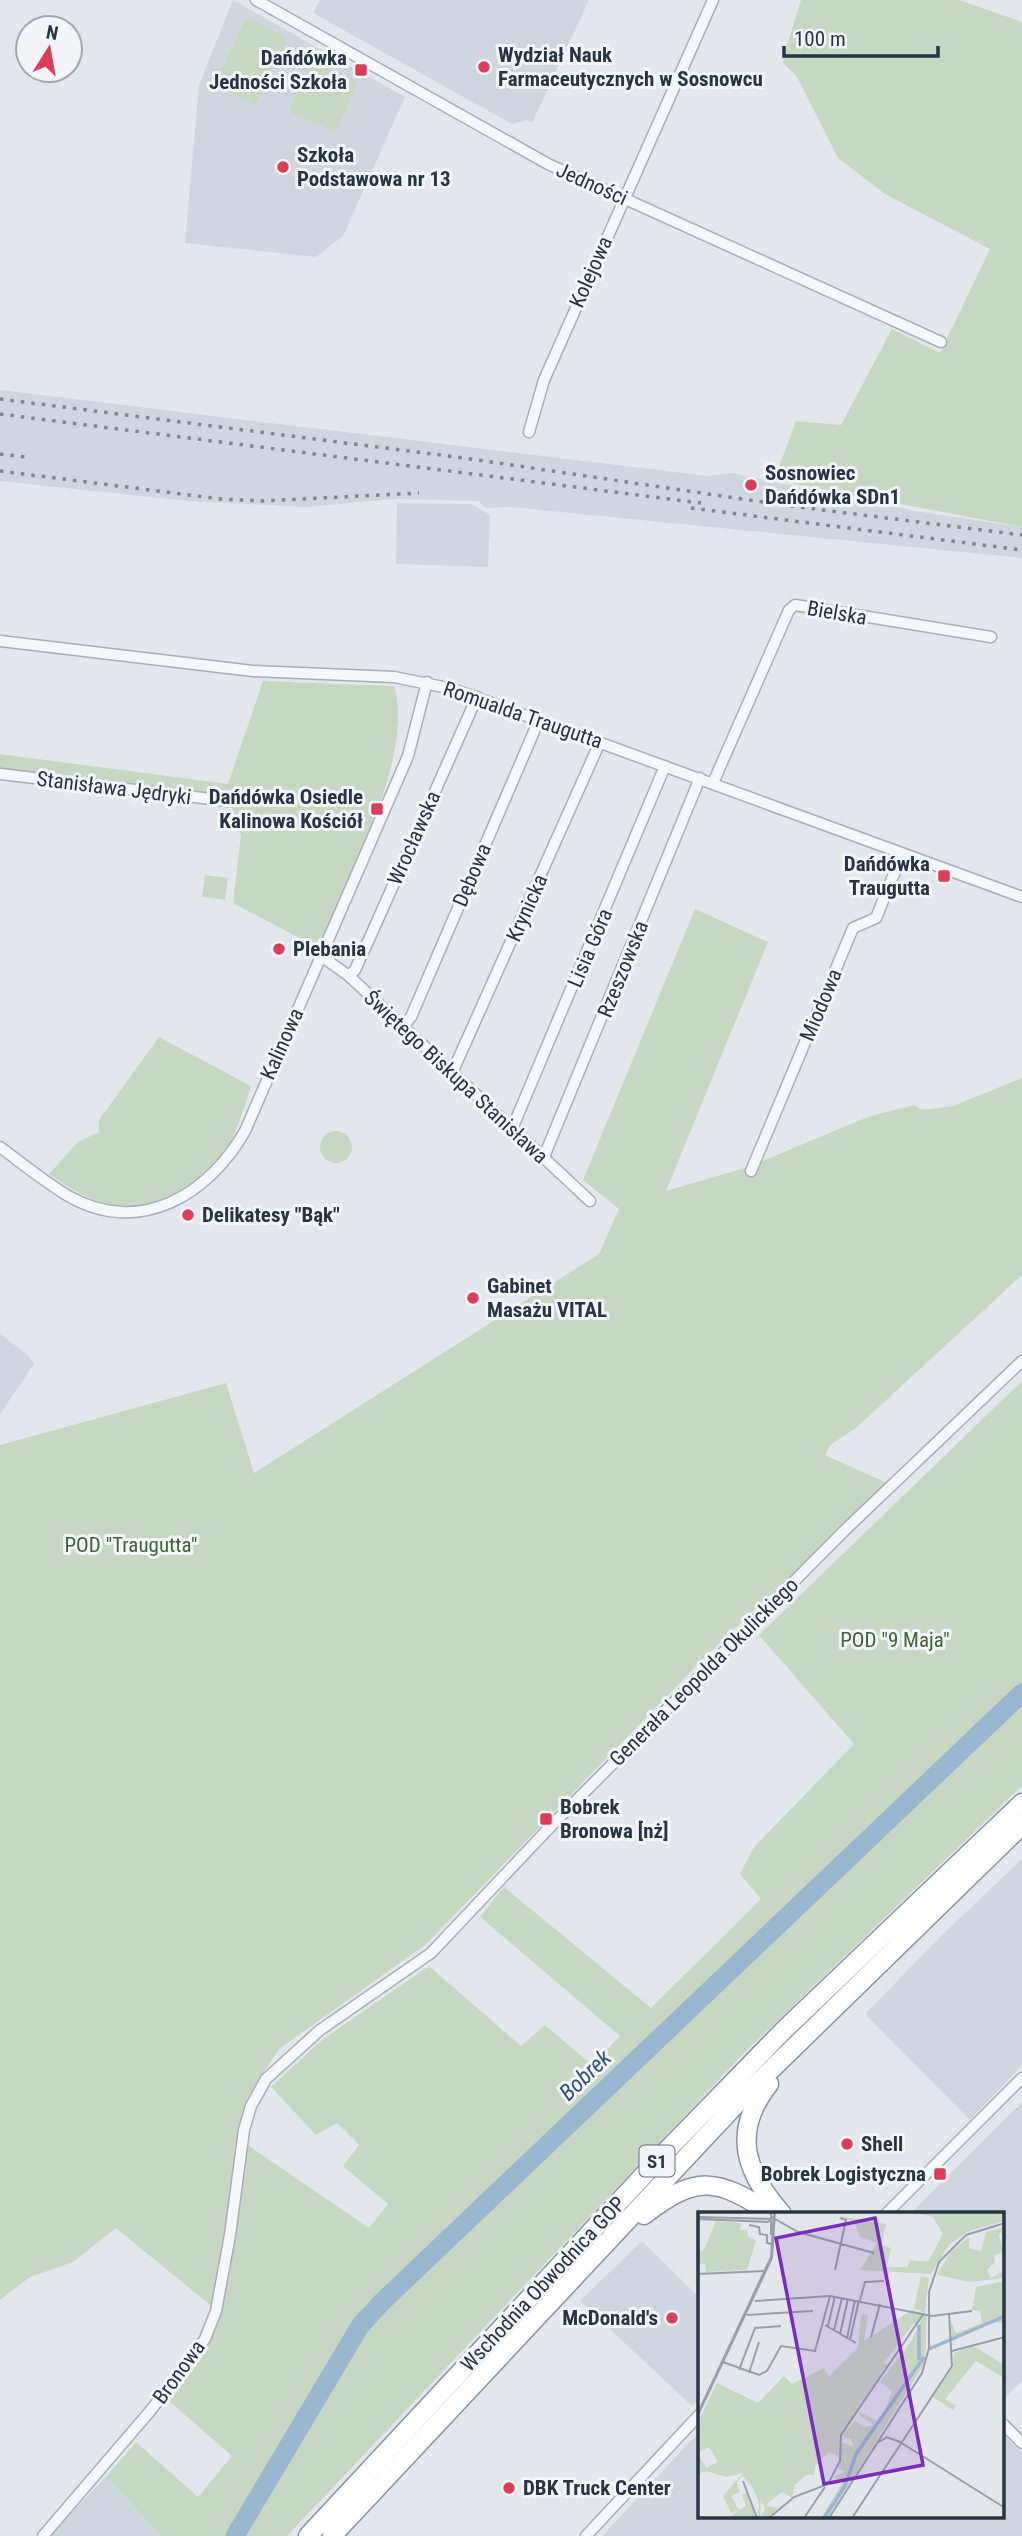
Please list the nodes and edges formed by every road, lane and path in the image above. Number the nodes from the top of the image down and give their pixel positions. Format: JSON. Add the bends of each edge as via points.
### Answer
{"nodes":[{"id":1,"x":256,"y":0,"type":"edge"},
{"id":2,"x":713,"y":0,"type":"edge"},
{"id":3,"x":623,"y":198,"type":"junction"},
{"id":4,"x":941,"y":342,"type":"dead end"},
{"id":5,"x":529,"y":432,"type":"dead end"},
{"id":6,"x":991,"y":637,"type":"dead end"},
{"id":7,"x":0,"y":640,"type":"edge"},
{"id":8,"x":427,"y":682,"type":"junction"},
{"id":9,"x":477,"y":697,"type":"junction"},
{"id":10,"x":539,"y":720,"type":"junction"},
{"id":11,"x":600,"y":742,"type":"junction"},
{"id":12,"x":665,"y":766,"type":"junction"},
{"id":13,"x":0,"y":774,"type":"edge"},
{"id":14,"x":700,"y":778,"type":"junction"},
{"id":15,"x":713,"y":783,"type":"junction"},
{"id":16,"x":228,"y":801,"type":"dead end"},
{"id":17,"x":902,"y":854,"type":"junction"},
{"id":18,"x":1022,"y":897,"type":"edge"},
{"id":19,"x":321,"y":956,"type":"junction"},
{"id":20,"x":349,"y":976,"type":"junction"},
{"id":21,"x":402,"y":1027,"type":"junction"},
{"id":22,"x":452,"y":1073,"type":"junction"},
{"id":23,"x":512,"y":1129,"type":"junction"},
{"id":24,"x":0,"y":1147,"type":"edge"},
{"id":25,"x":543,"y":1159,"type":"junction"},
{"id":26,"x":751,"y":1171,"type":"dead end"},
{"id":27,"x":590,"y":1201,"type":"dead end"},
{"id":28,"x":1022,"y":1361,"type":"edge"},
{"id":29,"x":1022,"y":1803,"type":"edge"},
{"id":30,"x":1022,"y":1825,"type":"edge"},
{"id":31,"x":817,"y":2023,"type":"junction"},
{"id":32,"x":1022,"y":2078,"type":"edge"},
{"id":33,"x":244,"y":2130,"type":"joint"},
{"id":34,"x":769,"y":2212,"type":"edge"},
{"id":35,"x":781,"y":2212,"type":"edge"},
{"id":36,"x":888,"y":2212,"type":"edge"},
{"id":37,"x":598,"y":2249,"type":"junction"},
{"id":38,"x":698,"y":2416,"type":"edge"},
{"id":39,"x":1004,"y":2425,"type":"edge"},
{"id":40,"x":1022,"y":2442,"type":"edge"},
{"id":41,"x":43,"y":2536,"type":"edge"},
{"id":42,"x":308,"y":2536,"type":"edge"},
{"id":43,"x":332,"y":2536,"type":"edge"},
{"id":44,"x":586,"y":2536,"type":"edge"}],
"edges":[{"from":1,"to":3,"type":"street","name":"Jedności","via":[[548,164]]},
{"from":2,"to":3,"type":"street","name":"Kolejowa"},
{"from":3,"to":4,"type":"street","name":"Jedności"},
{"from":3,"to":5,"type":"street","name":"Kolejowa","via":[[544,380]]},
{"from":6,"to":15,"type":"street","name":"Bielska","via":[[795,605]]},
{"from":7,"to":8,"type":"street","name":"Romualda Traugutta","via":[[253,671]]},
{"from":8,"to":9,"type":"street","name":"Romualda Traugutta"},
{"from":8,"to":19,"type":"street","name":"Kalinowa","via":[[408,756]]},
{"from":9,"to":10,"type":"street","name":"Romualda Traugutta"},
{"from":9,"to":20,"type":"street","name":"Wrocławska","via":[[372,935]]},
{"from":10,"to":11,"type":"street","name":"Romualda Traugutta"},
{"from":10,"to":21,"type":"street","name":"Dębowa","via":[[411,1017]]},
{"from":11,"to":12,"type":"street","name":"Romualda Traugutta"},
{"from":11,"to":22,"type":"street","name":"Krynicka"},
{"from":12,"to":14,"type":"street","name":"Romualda Traugutta"},
{"from":12,"to":23,"type":"street","name":"Lisia Góra"},
{"from":13,"to":16,"type":"street","name":"Stanisława Jędryki"},
{"from":14,"to":15,"type":"street","name":"Romualda Traugutta"},
{"from":14,"to":25,"type":"street","name":"Rzeszowska"},
{"from":15,"to":17,"type":"street","name":"Romualda Traugutta"},
{"from":17,"to":18,"type":"street","name":"Romualda Traugutta"},
{"from":17,"to":26,"type":"street","name":"Miodowa","via":[[876,918],[853,928]]},
{"from":19,"to":20,"type":"street","name":"Świętego Biskupa Stanisława"},
{"from":19,"to":24,"type":"street","name":"Kalinowa","via":[[245,1131],[214,1176],[194,1190],[149,1210],[122,1212],[96,1207],[71,1198]]},
{"from":20,"to":21,"type":"street","name":"Świętego Biskupa Stanisława"},
{"from":21,"to":22,"type":"street","name":"Świętego Biskupa Stanisława"},
{"from":22,"to":23,"type":"street","name":"Świętego Biskupa Stanisława"},
{"from":23,"to":25,"type":"street","name":"Świętego Biskupa Stanisława"},
{"from":25,"to":27,"type":"street","name":"Świętego Biskupa Stanisława"},
{"from":28,"to":33,"type":"street","name":"Generała Leopolda Okulickiego","via":[[826,1550],[431,1953],[290,2054],[266,2079]]},
{"from":29,"to":42,"type":"highway","name":"Wschodnia Obwodnica GOP","number":"S1","via":[[678,2138]]},
{"from":30,"to":31,"type":"highway","name":"Wschodnia Obwodnica GOP","number":"S1"},
{"from":31,"to":35,"type":"highway","via":[[758,2098],[747,2130],[748,2162]]},
{"from":31,"to":37,"type":"highway","name":"Wschodnia Obwodnica GOP","number":"S1"},
{"from":32,"to":36,"type":"street"},
{"from":33,"to":41,"type":"street","name":"Bronowa","via":[[226,2260],[205,2339]]},
{"from":34,"to":37,"type":"highway","via":[[720,2187],[688,2188],[675,2191]]},
{"from":37,"to":43,"type":"highway","name":"Wschodnia Obwodnica GOP","number":"S1"},
{"from":38,"to":44,"type":"street"},
{"from":39,"to":40,"type":"street"}]}
